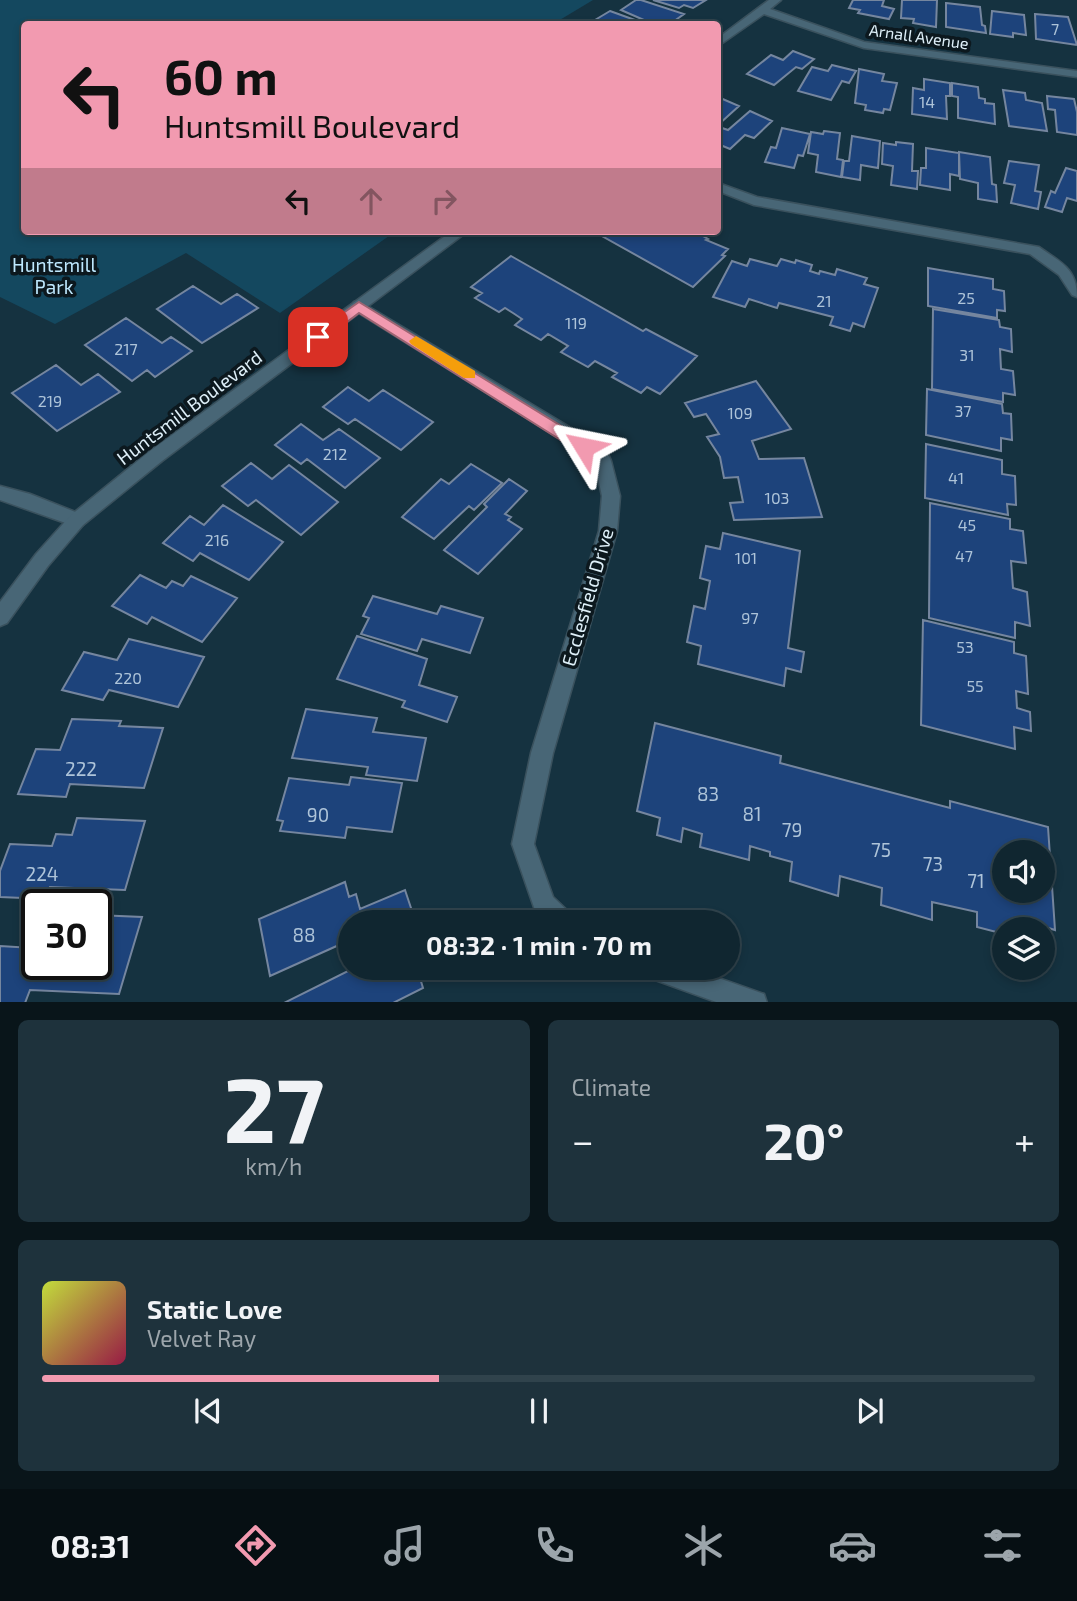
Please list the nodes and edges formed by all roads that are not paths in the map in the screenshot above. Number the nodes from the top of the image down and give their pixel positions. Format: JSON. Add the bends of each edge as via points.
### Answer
{"nodes":[{"id":1,"x":776,"y":0,"type":"edge"},
{"id":2,"x":762,"y":10,"type":"junction"},
{"id":3,"x":721,"y":41,"type":"edge"},
{"id":4,"x":1077,"y":74,"type":"edge"},
{"id":5,"x":721,"y":188,"type":"edge"},
{"id":6,"x":456,"y":235,"type":"edge"},
{"id":7,"x":1077,"y":292,"type":"edge"},
{"id":8,"x":359,"y":306,"type":"junction"},
{"id":9,"x":0,"y":493,"type":"edge"},
{"id":10,"x":77,"y":520,"type":"junction"},
{"id":11,"x":0,"y":617,"type":"edge"},
{"id":12,"x":550,"y":910,"type":"edge"},
{"id":13,"x":690,"y":980,"type":"edge"},
{"id":14,"x":752,"y":1002,"type":"edge"}],
"edges":[{"from":1,"to":2,"type":"street"},
{"from":2,"to":3,"type":"street"},
{"from":2,"to":4,"type":"street","name":"Arnall Avenue","via":[[864,45]]},
{"from":5,"to":7,"type":"street","via":[[754,201],[1034,250],[1064,272]]},
{"from":6,"to":8,"type":"street","name":"Huntsmill Boulevard"},
{"from":8,"to":10,"type":"street","name":"Huntsmill Boulevard"},
{"from":8,"to":12,"type":"street","name":"Ecclesfield Drive","via":[[565,433],[603,461],[606,470],[611,496],[608,531],[542,753],[523,844]]},
{"from":9,"to":10,"type":"street"},
{"from":10,"to":11,"type":"street","name":"Huntsmill Boulevard"},
{"from":13,"to":14,"type":"street"}]}
